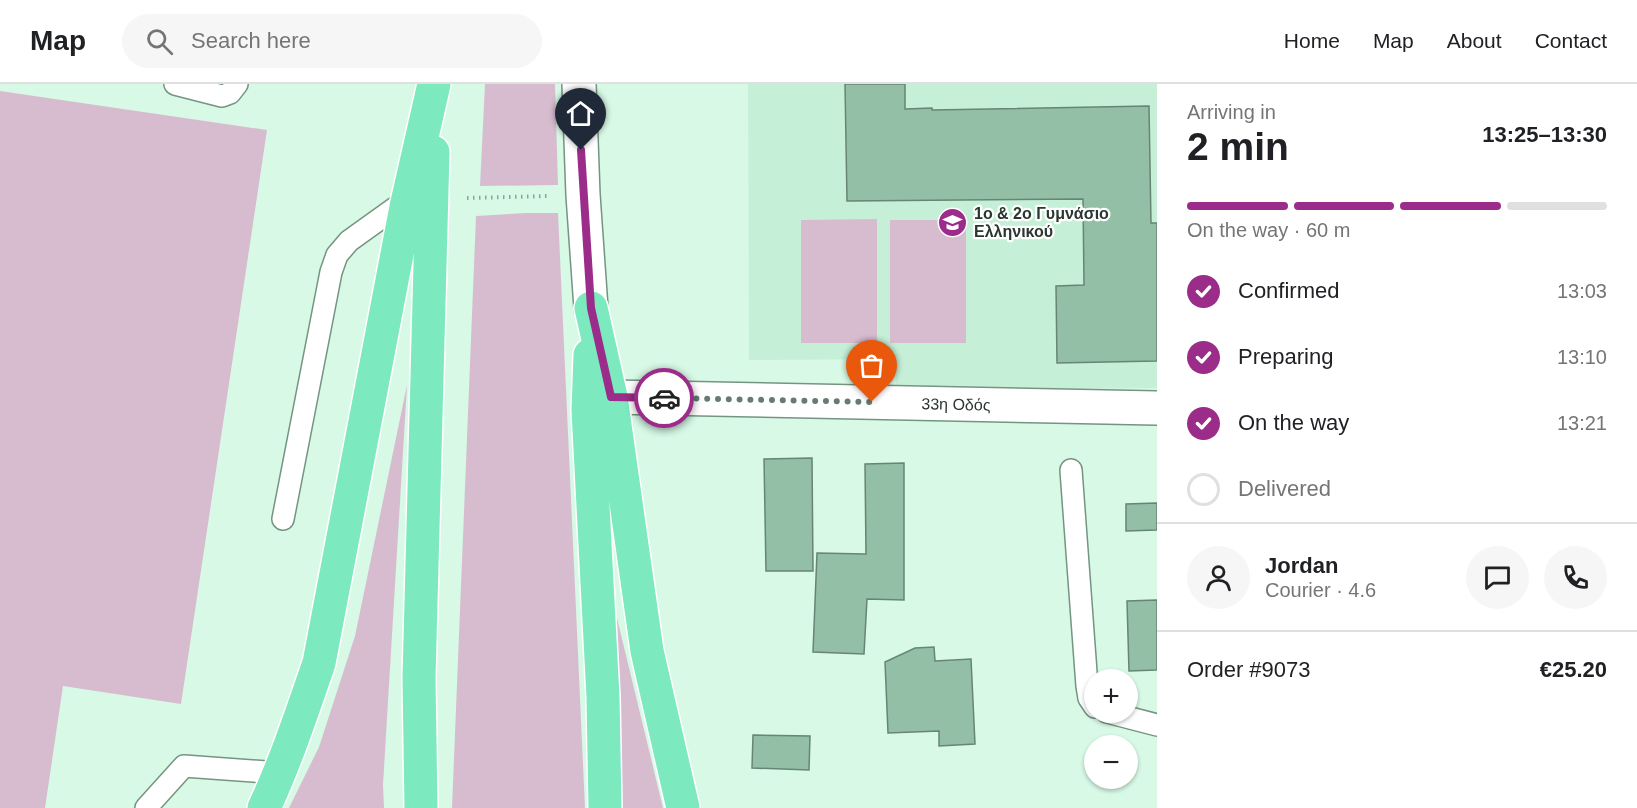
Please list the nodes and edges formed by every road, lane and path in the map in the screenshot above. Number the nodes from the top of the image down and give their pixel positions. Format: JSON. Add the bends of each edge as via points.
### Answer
{"nodes":[{"id":1,"x":175,"y":84,"type":"edge"},
{"id":2,"x":237,"y":84,"type":"edge"},
{"id":3,"x":434,"y":84,"type":"edge"},
{"id":4,"x":579,"y":84,"type":"edge"},
{"id":5,"x":583,"y":195,"type":"junction"},
{"id":6,"x":418,"y":204,"type":"junction"},
{"id":7,"x":591,"y":308,"type":"junction"},
{"id":8,"x":611,"y":397,"type":"junction"},
{"id":9,"x":1157,"y":408,"type":"edge"},
{"id":10,"x":1071,"y":470,"type":"dead end"},
{"id":11,"x":283,"y":519,"type":"dead end"},
{"id":12,"x":1086,"y":669,"type":"edge"},
{"id":13,"x":1138,"y":719,"type":"edge"},
{"id":14,"x":1157,"y":724,"type":"edge"},
{"id":15,"x":280,"y":773,"type":"junction"},
{"id":16,"x":146,"y":808,"type":"edge"},
{"id":17,"x":264,"y":808,"type":"edge"},
{"id":18,"x":421,"y":808,"type":"edge"},
{"id":19,"x":605,"y":808,"type":"edge"},
{"id":20,"x":683,"y":808,"type":"edge"}],
"edges":[{"from":1,"to":2,"type":"lane","via":[[222,96]]},
{"from":3,"to":6,"type":"main road"},
{"from":4,"to":5,"type":"street"},
{"from":5,"to":6,"type":"path","via":[[464,198]]},
{"from":5,"to":7,"type":"street"},
{"from":6,"to":11,"type":"lane","via":[[395,208],[348,241],[337,255]]},
{"from":6,"to":15,"type":"main road","via":[[319,663]]},
{"from":6,"to":18,"type":"main road"},
{"from":7,"to":8,"type":"main road"},
{"from":7,"to":19,"type":"main road","via":[[588,410]]},
{"from":8,"to":9,"type":"street","name":"33η Οδός"},
{"from":8,"to":20,"type":"main road","via":[[647,651]]},
{"from":10,"to":12,"type":"lane"},
{"from":13,"to":14,"type":"lane"},
{"from":15,"to":16,"type":"lane","via":[[184,766]]},
{"from":15,"to":17,"type":"main road"}]}
